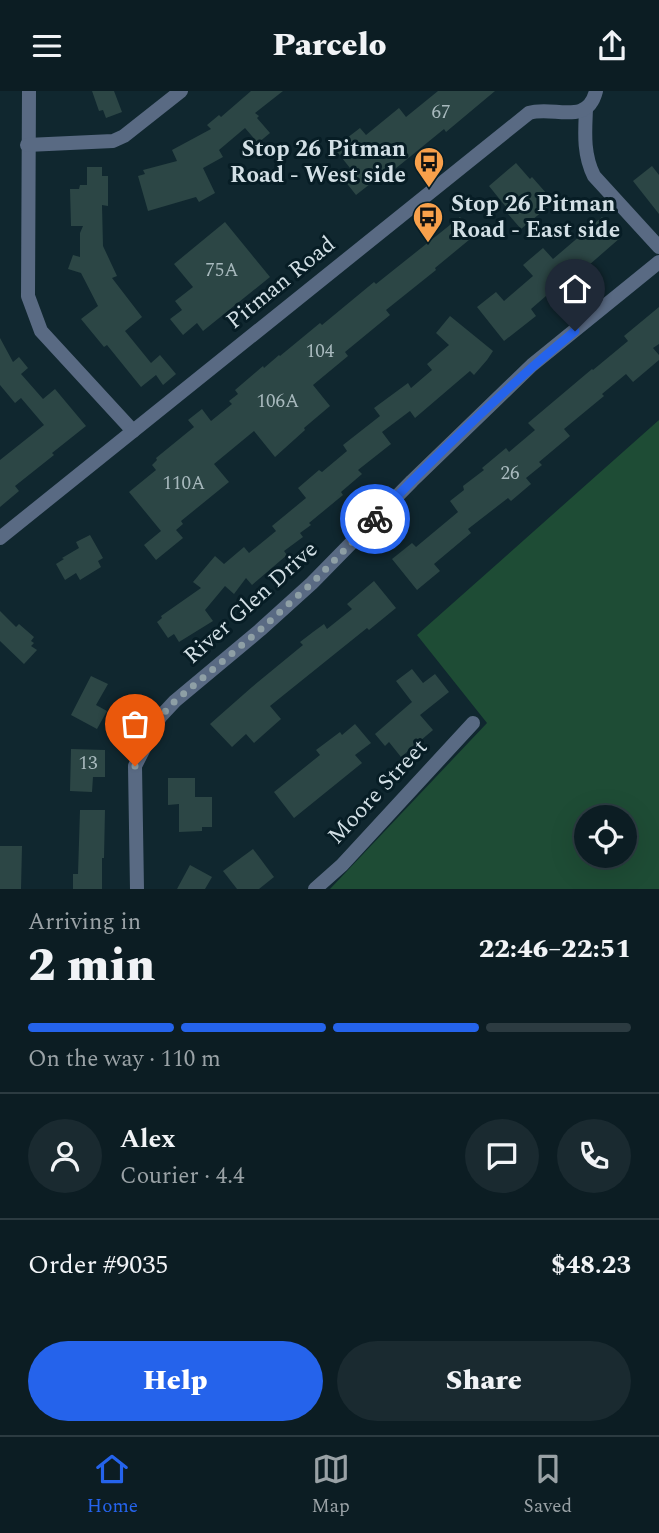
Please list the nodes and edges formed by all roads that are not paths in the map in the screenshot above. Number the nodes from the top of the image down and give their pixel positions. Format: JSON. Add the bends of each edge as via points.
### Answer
{"nodes":[{"id":1,"x":29,"y":91,"type":"edge"},
{"id":2,"x":181,"y":91,"type":"edge"},
{"id":3,"x":597,"y":91,"type":"edge"},
{"id":4,"x":586,"y":109,"type":"junction"},
{"id":5,"x":27,"y":145,"type":"junction"},
{"id":6,"x":659,"y":247,"type":"edge"},
{"id":7,"x":659,"y":262,"type":"edge"},
{"id":8,"x":133,"y":432,"type":"junction"},
{"id":9,"x":0,"y":538,"type":"edge"},
{"id":10,"x":472,"y":723,"type":"dead end"},
{"id":11,"x":137,"y":889,"type":"edge"},
{"id":12,"x":315,"y":889,"type":"edge"}],
"edges":[{"from":1,"to":5,"type":"street"},
{"from":2,"to":5,"type":"street","via":[[113,141]]},
{"from":3,"to":4,"type":"street"},
{"from":4,"to":6,"type":"street","via":[[584,135],[594,176]]},
{"from":4,"to":8,"type":"street","name":"Pitman Road","via":[[529,113]]},
{"from":5,"to":8,"type":"street","via":[[28,296],[41,331]]},
{"from":7,"to":11,"type":"street","name":"River Glen Drive","via":[[532,365],[312,583],[160,717],[135,766]]},
{"from":8,"to":9,"type":"street","name":"Pitman Road"},
{"from":10,"to":12,"type":"street","name":"Moore Street"}]}
